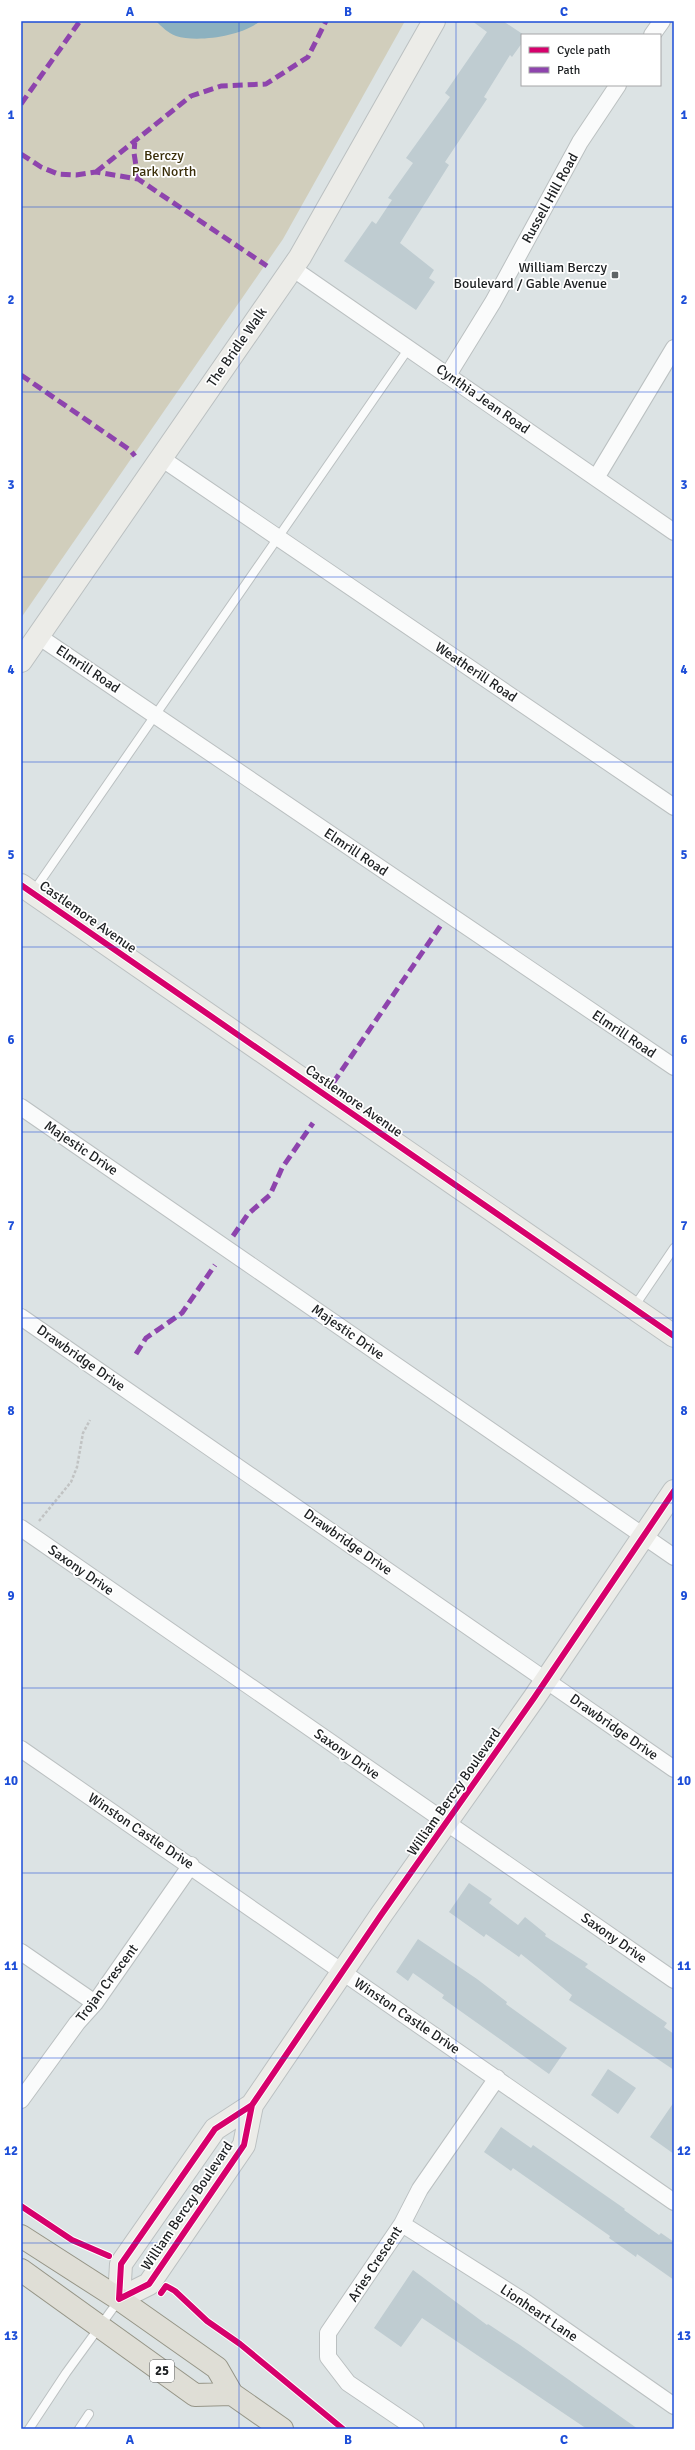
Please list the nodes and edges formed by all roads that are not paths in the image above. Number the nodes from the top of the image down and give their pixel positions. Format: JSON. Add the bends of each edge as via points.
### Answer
{"nodes":[{"id":1,"x":434,"y":21,"type":"edge"},
{"id":2,"x":662,"y":21,"type":"edge"},
{"id":3,"x":653,"y":34,"type":"edge"},
{"id":4,"x":617,"y":86,"type":"edge"},
{"id":5,"x":292,"y":268,"type":"junction"},
{"id":6,"x":409,"y":348,"type":"junction"},
{"id":7,"x":674,"y":348,"type":"edge"},
{"id":8,"x":448,"y":375,"type":"junction"},
{"id":9,"x":161,"y":458,"type":"junction"},
{"id":10,"x":596,"y":478,"type":"junction"},
{"id":11,"x":674,"y":532,"type":"edge"},
{"id":12,"x":279,"y":538,"type":"junction"},
{"id":13,"x":38,"y":636,"type":"junction"},
{"id":14,"x":21,"y":661,"type":"edge"},
{"id":15,"x":157,"y":715,"type":"junction"},
{"id":16,"x":674,"y":807,"type":"edge"},
{"id":17,"x":27,"y":889,"type":"edge"},
{"id":18,"x":674,"y":1067,"type":"edge"},
{"id":19,"x":21,"y":1107,"type":"edge"},
{"id":20,"x":674,"y":1248,"type":"edge"},
{"id":21,"x":633,"y":1308,"type":"junction"},
{"id":22,"x":21,"y":1317,"type":"edge"},
{"id":23,"x":674,"y":1336,"type":"edge"},
{"id":24,"x":674,"y":1491,"type":"edge"},
{"id":25,"x":21,"y":1528,"type":"edge"},
{"id":26,"x":642,"y":1536,"type":"junction"},
{"id":27,"x":674,"y":1557,"type":"edge"},
{"id":28,"x":546,"y":1680,"type":"junction"},
{"id":29,"x":21,"y":1748,"type":"edge"},
{"id":30,"x":674,"y":1769,"type":"edge"},
{"id":31,"x":447,"y":1823,"type":"junction"},
{"id":32,"x":191,"y":1865,"type":"junction"},
{"id":33,"x":21,"y":1952,"type":"edge"},
{"id":34,"x":343,"y":1972,"type":"junction"},
{"id":35,"x":674,"y":1980,"type":"edge"},
{"id":36,"x":96,"y":2003,"type":"junction"},
{"id":37,"x":497,"y":2078,"type":"junction"},
{"id":38,"x":21,"y":2100,"type":"edge"},
{"id":39,"x":252,"y":2105,"type":"junction"},
{"id":40,"x":674,"y":2202,"type":"edge"},
{"id":41,"x":402,"y":2224,"type":"junction"},
{"id":42,"x":21,"y":2236,"type":"edge"},
{"id":43,"x":21,"y":2270,"type":"edge"},
{"id":44,"x":119,"y":2299,"type":"junction"},
{"id":45,"x":100,"y":2326,"type":"junction"},
{"id":46,"x":232,"y":2394,"type":"junction"},
{"id":47,"x":674,"y":2406,"type":"edge"},
{"id":48,"x":89,"y":2414,"type":"dead end"},
{"id":49,"x":30,"y":2429,"type":"edge"},
{"id":50,"x":79,"y":2429,"type":"edge"},
{"id":51,"x":282,"y":2429,"type":"edge"},
{"id":52,"x":416,"y":2429,"type":"edge"}],
"edges":[{"from":1,"to":5,"type":"street","name":"The Bridle Walk","via":[[330,208]]},
{"from":2,"to":3,"type":"street"},
{"from":4,"to":8,"type":"street","name":"Russell Hill Road","via":[[580,142],[493,302]]},
{"from":5,"to":6,"type":"street","name":"Cynthia Jean Road"},
{"from":5,"to":9,"type":"street","name":"The Bridle Walk"},
{"from":6,"to":8,"type":"street","name":"Cynthia Jean Road"},
{"from":6,"to":12,"type":"lane"},
{"from":7,"to":10,"type":"street"},
{"from":8,"to":10,"type":"street","name":"Cynthia Jean Road"},
{"from":9,"to":12,"type":"street"},
{"from":9,"to":13,"type":"street","name":"The Bridle Walk"},
{"from":10,"to":11,"type":"street","name":"Cynthia Jean Road"},
{"from":12,"to":15,"type":"lane"},
{"from":12,"to":16,"type":"street","name":"Weatherill Road"},
{"from":13,"to":14,"type":"street","name":"The Bridle Walk"},
{"from":13,"to":15,"type":"street","name":"Elmrill Road"},
{"from":15,"to":17,"type":"lane"},
{"from":15,"to":18,"type":"street","name":"Elmrill Road"},
{"from":17,"to":21,"type":"street","name":"Castlemore Avenue"},
{"from":19,"to":26,"type":"street","name":"Majestic Drive"},
{"from":20,"to":21,"type":"lane"},
{"from":21,"to":23,"type":"street","name":"Castlemore Avenue"},
{"from":22,"to":28,"type":"street","name":"Drawbridge Drive"},
{"from":24,"to":26,"type":"street","name":"William Berczy Boulevard"},
{"from":25,"to":31,"type":"street","name":"Saxony Drive"},
{"from":26,"to":27,"type":"street","name":"Majestic Drive"},
{"from":26,"to":28,"type":"street","name":"William Berczy Boulevard"},
{"from":28,"to":30,"type":"street","name":"Drawbridge Drive"},
{"from":28,"to":31,"type":"street","name":"William Berczy Boulevard"},
{"from":29,"to":32,"type":"street","name":"Winston Castle Drive"},
{"from":31,"to":34,"type":"street","name":"William Berczy Boulevard"},
{"from":31,"to":35,"type":"street","name":"Saxony Drive"},
{"from":32,"to":34,"type":"street","name":"Winston Castle Drive"},
{"from":32,"to":36,"type":"street","name":"Trojan Crescent"},
{"from":33,"to":36,"type":"street"},
{"from":34,"to":37,"type":"street","name":"Winston Castle Drive"},
{"from":34,"to":39,"type":"street","name":"William Berczy Boulevard"},
{"from":36,"to":38,"type":"street","name":"Trojan Crescent","via":[[78,2023]]},
{"from":37,"to":40,"type":"street","name":"Winston Castle Drive"},
{"from":37,"to":41,"type":"street","name":"Aries Crescent","via":[[420,2189]]},
{"from":39,"to":44,"type":"street","name":"William Berczy Boulevard","via":[[244,2145],[149,2284]]},
{"from":39,"to":44,"type":"street","name":"William Berczy Boulevard","via":[[215,2129],[121,2264]]},
{"from":41,"to":47,"type":"street","name":"Lionheart Lane","via":[[525,2302]]},
{"from":41,"to":52,"type":"street","name":"Aries Crescent","via":[[328,2333],[328,2357],[348,2383]]},
{"from":42,"to":44,"type":"main road","number":"25"},
{"from":43,"to":45,"type":"main road","number":"25"},
{"from":44,"to":45,"type":"lane"},
{"from":44,"to":46,"type":"main road","number":"25","via":[[217,2368]]},
{"from":45,"to":46,"type":"main road","number":"25","via":[[195,2395]]},
{"from":45,"to":49,"type":"lane"},
{"from":46,"to":51,"type":"main road","number":"25"},
{"from":48,"to":50,"type":"lane"}]}
